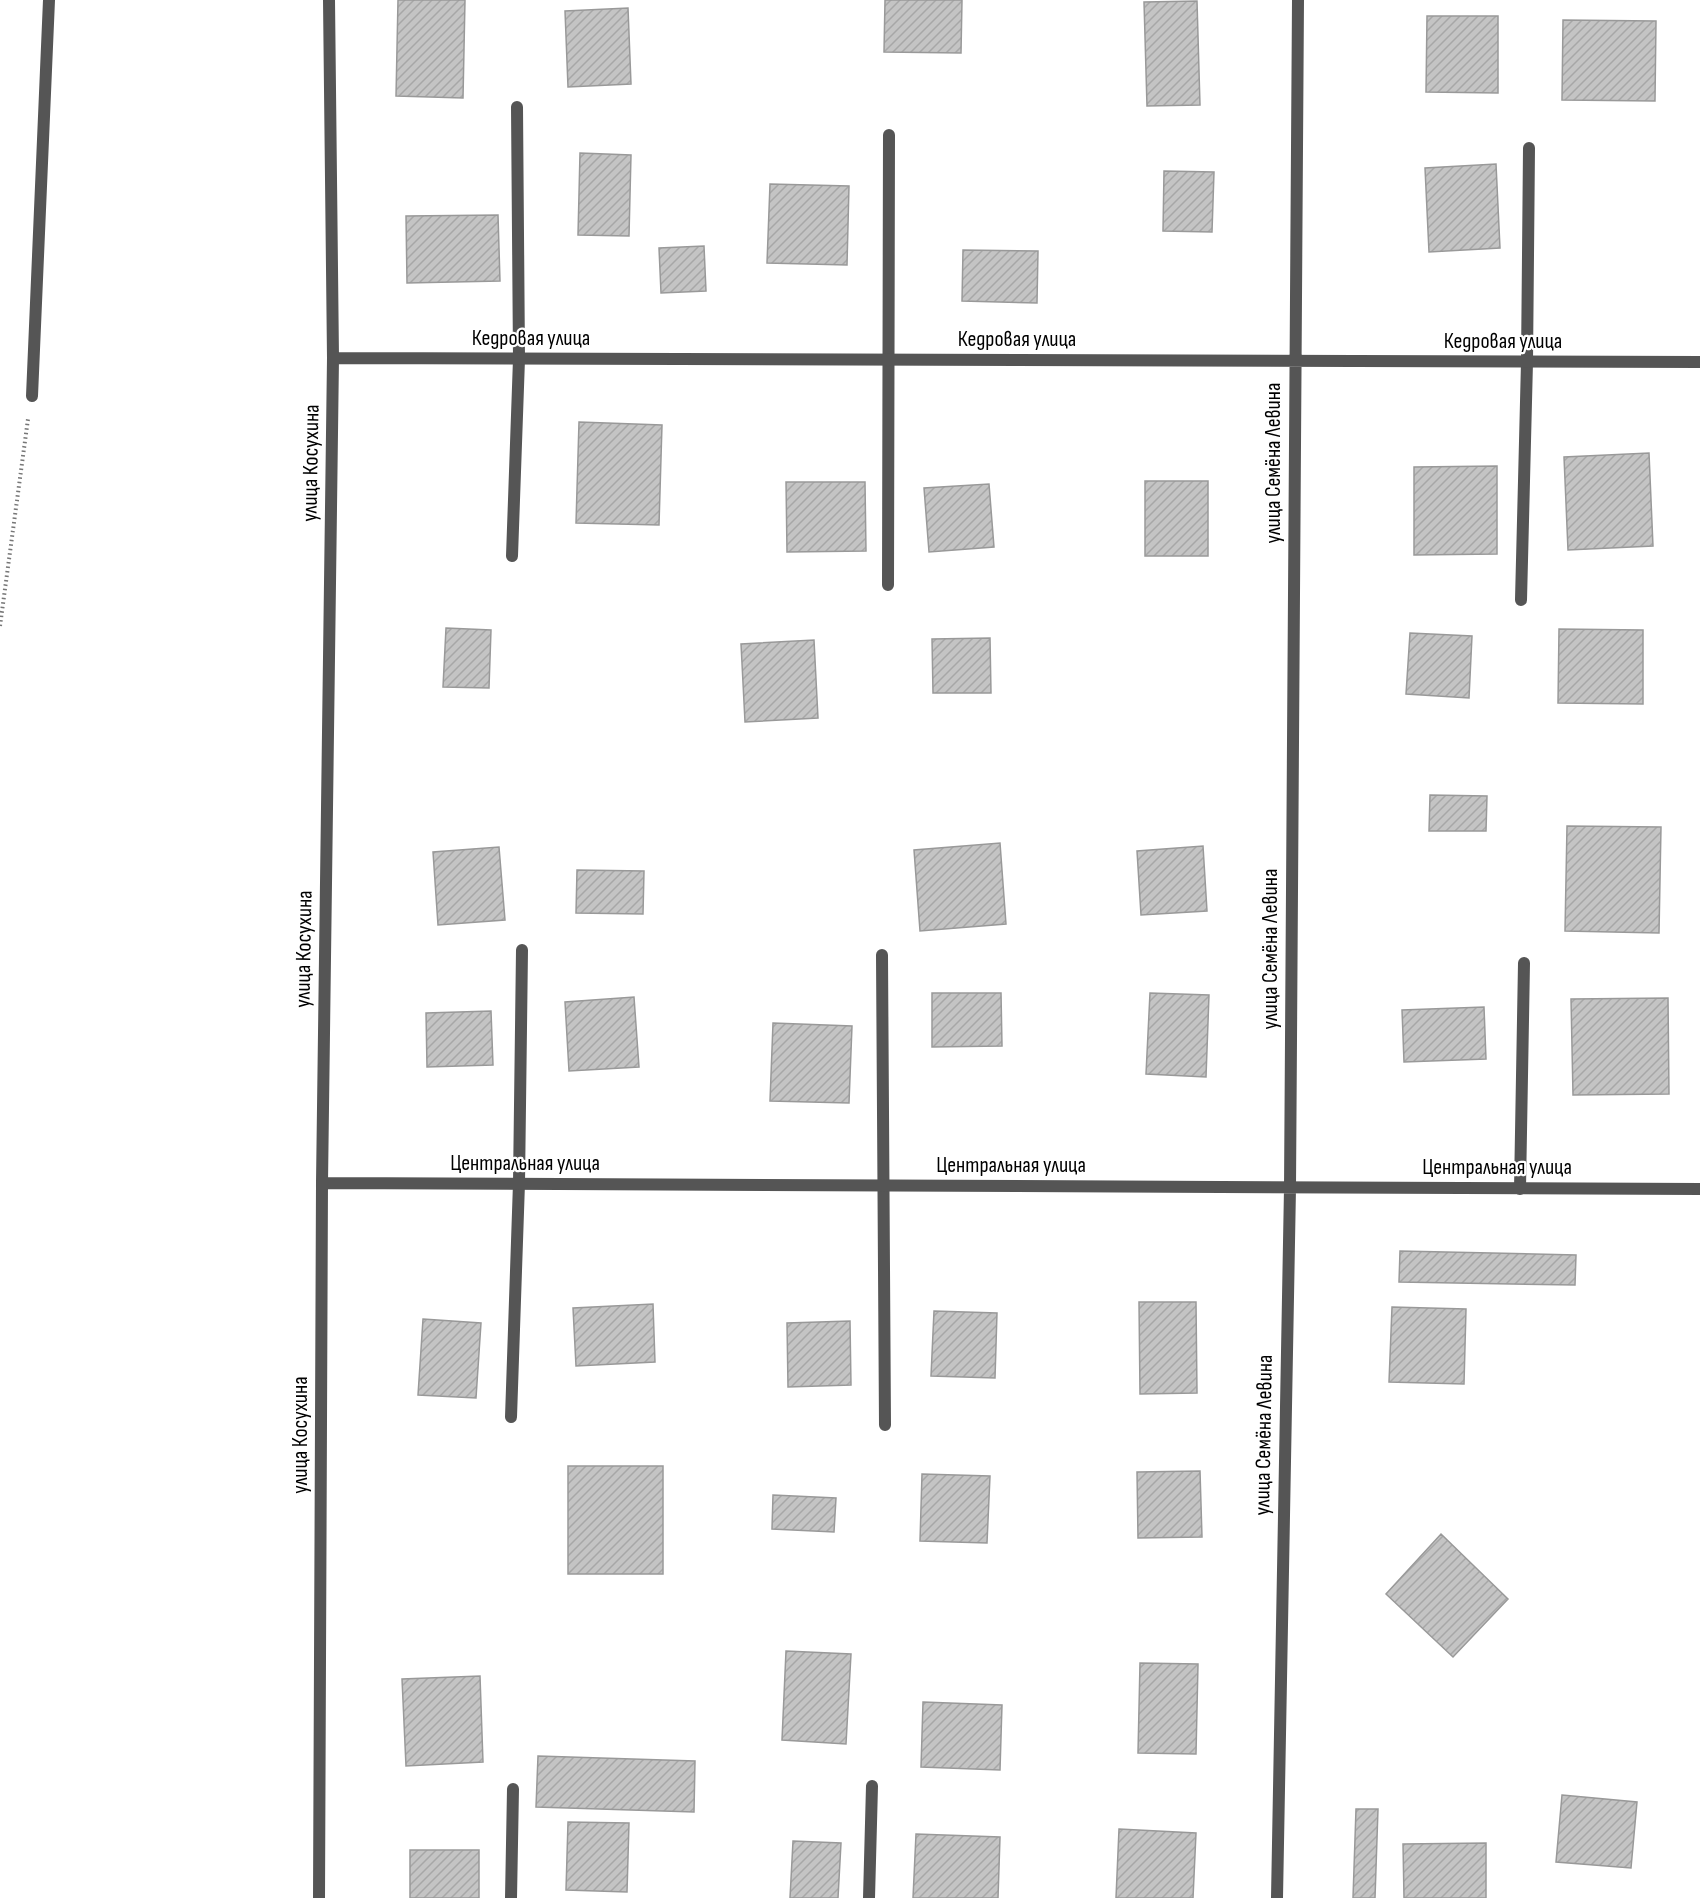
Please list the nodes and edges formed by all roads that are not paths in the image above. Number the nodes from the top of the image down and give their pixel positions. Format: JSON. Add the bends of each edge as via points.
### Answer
{"nodes":[{"id":1,"x":49,"y":0,"type":"edge"},
{"id":2,"x":329,"y":0,"type":"edge"},
{"id":3,"x":1298,"y":0,"type":"edge"},
{"id":4,"x":517,"y":107,"type":"dead end"},
{"id":5,"x":889,"y":135,"type":"dead end"},
{"id":6,"x":1528,"y":148,"type":"dead end"},
{"id":7,"x":333,"y":358,"type":"junction"},
{"id":8,"x":519,"y":359,"type":"junction"},
{"id":9,"x":888,"y":360,"type":"junction"},
{"id":10,"x":1295,"y":361,"type":"junction"},
{"id":11,"x":1527,"y":362,"type":"junction"},
{"id":12,"x":1700,"y":362,"type":"edge"},
{"id":13,"x":32,"y":396,"type":"road end"},
{"id":14,"x":512,"y":556,"type":"dead end"},
{"id":15,"x":888,"y":585,"type":"dead end"},
{"id":16,"x":1521,"y":600,"type":"dead end"},
{"id":17,"x":522,"y":950,"type":"dead end"},
{"id":18,"x":882,"y":955,"type":"dead end"},
{"id":19,"x":1524,"y":963,"type":"dead end"},
{"id":20,"x":322,"y":1183,"type":"junction"},
{"id":21,"x":519,"y":1183,"type":"junction"},
{"id":22,"x":885,"y":1185,"type":"junction"},
{"id":23,"x":1290,"y":1188,"type":"junction"},
{"id":24,"x":1520,"y":1188,"type":"junction"},
{"id":25,"x":1700,"y":1189,"type":"edge"},
{"id":26,"x":511,"y":1417,"type":"dead end"},
{"id":27,"x":885,"y":1425,"type":"dead end"},
{"id":28,"x":872,"y":1786,"type":"dead end"},
{"id":29,"x":513,"y":1789,"type":"dead end"},
{"id":30,"x":319,"y":1898,"type":"edge"},
{"id":31,"x":512,"y":1898,"type":"edge"},
{"id":32,"x":869,"y":1898,"type":"edge"},
{"id":33,"x":1276,"y":1898,"type":"edge"}],
"edges":[{"from":1,"to":13,"type":"street"},
{"from":2,"to":7,"type":"street","name":"улица Косухина"},
{"from":3,"to":10,"type":"street","name":"улица Семёна Левина"},
{"from":4,"to":8,"type":"street"},
{"from":5,"to":9,"type":"street"},
{"from":6,"to":11,"type":"street"},
{"from":7,"to":8,"type":"street","name":"Кедровая улица"},
{"from":7,"to":20,"type":"street","name":"улица Косухина"},
{"from":8,"to":9,"type":"street","name":"Кедровая улица"},
{"from":8,"to":14,"type":"street"},
{"from":9,"to":10,"type":"street","name":"Кедровая улица"},
{"from":9,"to":15,"type":"street"},
{"from":10,"to":11,"type":"street","name":"Кедровая улица"},
{"from":10,"to":23,"type":"street","name":"улица Семёна Левина"},
{"from":11,"to":12,"type":"street","name":"Кедровая улица"},
{"from":11,"to":16,"type":"street"},
{"from":17,"to":21,"type":"street"},
{"from":18,"to":22,"type":"street"},
{"from":19,"to":24,"type":"street"},
{"from":20,"to":21,"type":"street","name":"Центральная улица"},
{"from":20,"to":30,"type":"street","name":"улица Косухина"},
{"from":21,"to":22,"type":"street","name":"Центральная улица"},
{"from":21,"to":26,"type":"street"},
{"from":22,"to":23,"type":"street","name":"Центральная улица"},
{"from":22,"to":27,"type":"street"},
{"from":23,"to":24,"type":"street","name":"Центральная улица"},
{"from":23,"to":33,"type":"street","name":"улица Семёна Левина"},
{"from":24,"to":25,"type":"street","name":"Центральная улица"},
{"from":28,"to":32,"type":"street"},
{"from":29,"to":31,"type":"street"}]}
